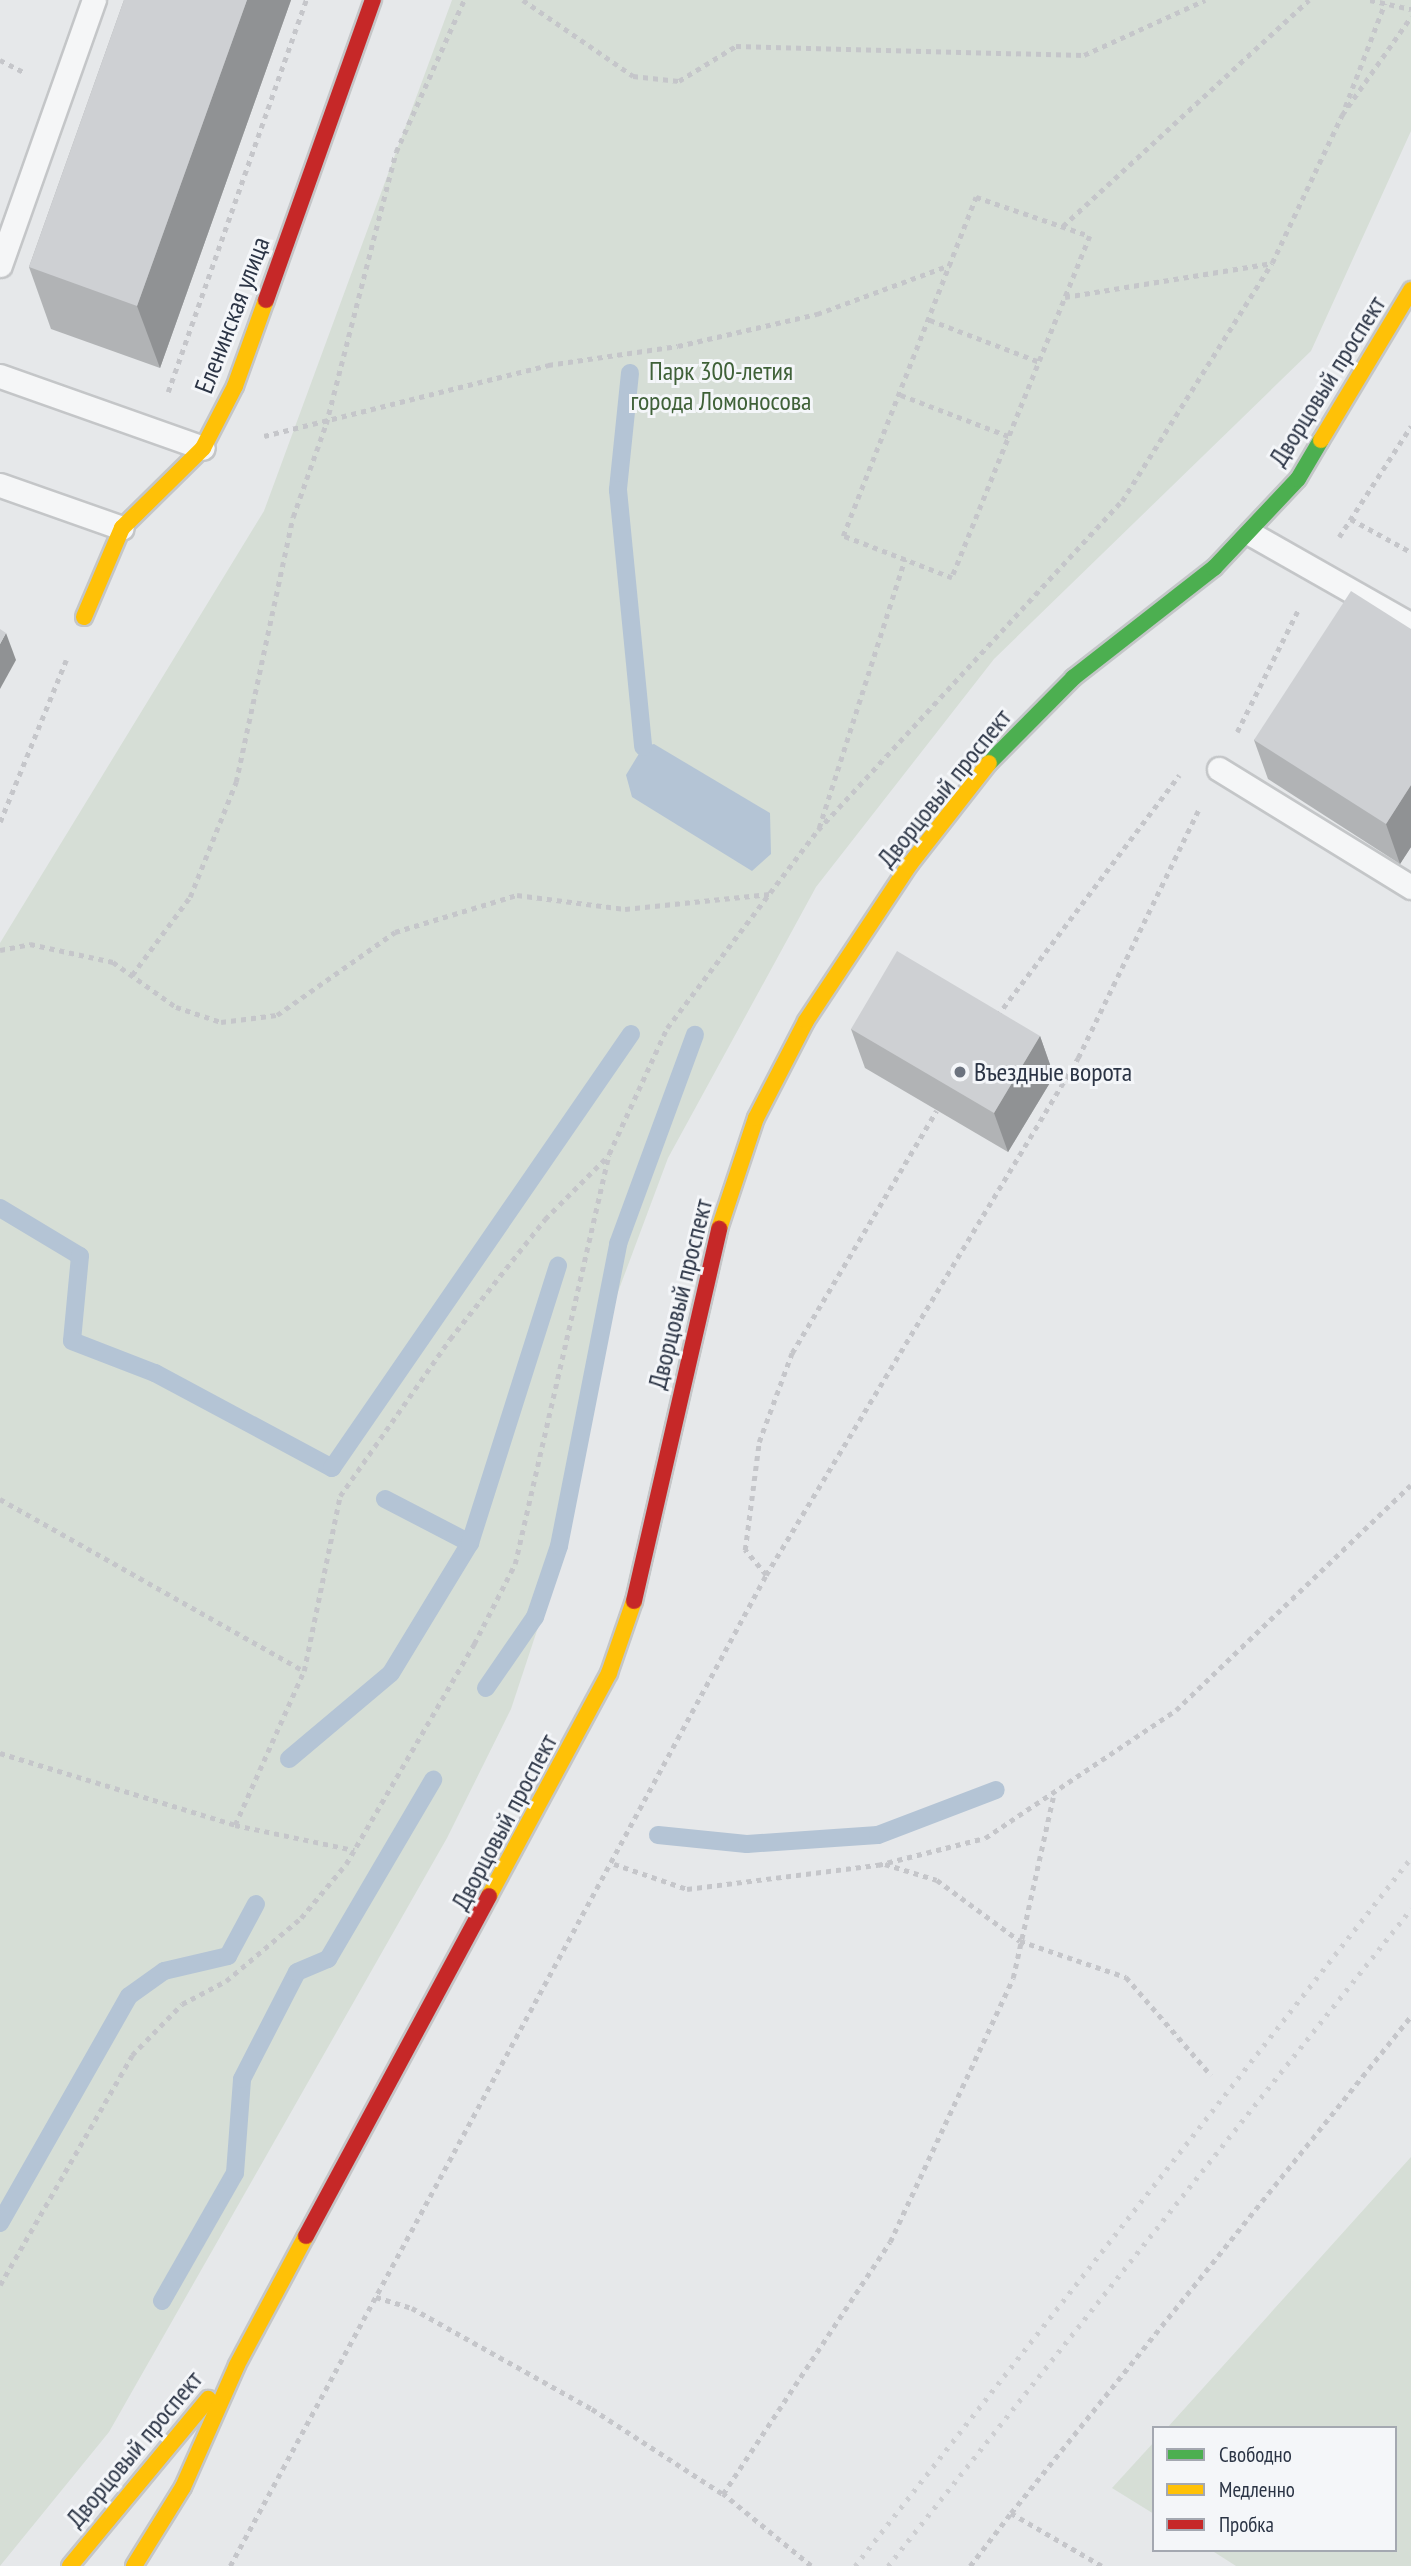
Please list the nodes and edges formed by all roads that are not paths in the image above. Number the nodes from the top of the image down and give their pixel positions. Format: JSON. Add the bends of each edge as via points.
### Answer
{"nodes":[{"id":1,"x":94,"y":0,"type":"edge"},
{"id":2,"x":373,"y":0,"type":"edge"},
{"id":3,"x":0,"y":265,"type":"edge"},
{"id":4,"x":1411,"y":290,"type":"edge"},
{"id":5,"x":0,"y":376,"type":"edge"},
{"id":6,"x":202,"y":448,"type":"junction"},
{"id":7,"x":0,"y":485,"type":"edge"},
{"id":8,"x":122,"y":528,"type":"junction"},
{"id":9,"x":1251,"y":534,"type":"junction"},
{"id":10,"x":84,"y":617,"type":"road end"},
{"id":11,"x":1411,"y":625,"type":"edge"},
{"id":12,"x":1219,"y":769,"type":"road end"},
{"id":13,"x":1411,"y":887,"type":"edge"},
{"id":14,"x":237,"y":2365,"type":"junction"},
{"id":15,"x":70,"y":2566,"type":"edge"},
{"id":16,"x":134,"y":2566,"type":"edge"}],
"edges":[{"from":1,"to":3,"type":"lane"},
{"from":2,"to":6,"type":"main road","name":"Еленинская улица","via":[[235,386]]},
{"from":4,"to":9,"type":"main road","name":"Дворцовый проспект","via":[[1298,479]]},
{"from":5,"to":6,"type":"lane"},
{"from":6,"to":8,"type":"main road","name":"Еленинская улица"},
{"from":7,"to":8,"type":"lane"},
{"from":8,"to":10,"type":"main road","name":"Еленинская улица"},
{"from":9,"to":11,"type":"lane"},
{"from":9,"to":14,"type":"main road","name":"Дворцовый проспект","via":[[1073,678],[994,757],[910,864],[806,1021],[757,1118],[712,1249],[645,1571],[609,1673]]},
{"from":12,"to":13,"type":"lane"},
{"from":14,"to":15,"type":"main road","name":"Дворцовый проспект"},
{"from":14,"to":16,"type":"main road","name":"Дворцовый проспект","via":[[183,2487]]}]}
